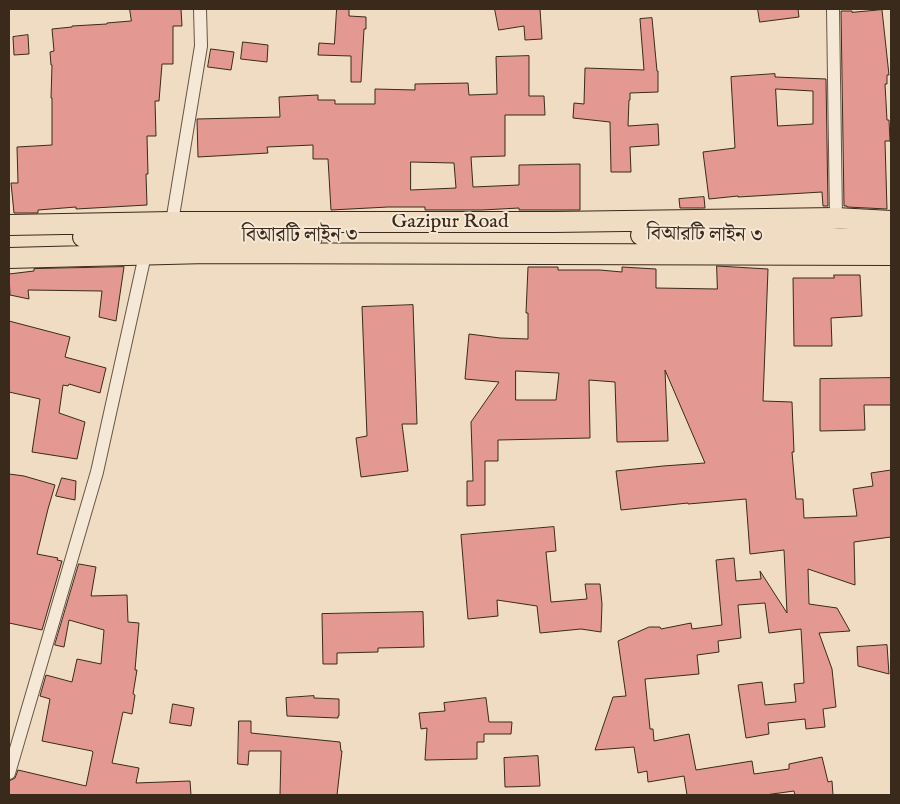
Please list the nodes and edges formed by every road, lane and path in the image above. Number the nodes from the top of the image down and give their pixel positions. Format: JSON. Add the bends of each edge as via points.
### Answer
{"nodes":[{"id":1,"x":200,"y":9,"type":"edge"},
{"id":2,"x":833,"y":9,"type":"edge"},
{"id":3,"x":836,"y":218,"type":"junction"},
{"id":4,"x":891,"y":221,"type":"edge"},
{"id":5,"x":172,"y":222,"type":"junction"},
{"id":6,"x":9,"y":224,"type":"edge"},
{"id":7,"x":9,"y":239,"type":"edge"},
{"id":8,"x":891,"y":240,"type":"edge"},
{"id":9,"x":145,"y":255,"type":"junction"},
{"id":10,"x":891,"y":255,"type":"edge"},
{"id":11,"x":9,"y":258,"type":"edge"},
{"id":12,"x":9,"y":773,"type":"edge"}],
"edges":[{"from":1,"to":5,"type":"street","via":[[202,46]]},
{"from":2,"to":3,"type":"street"},
{"from":3,"to":4,"type":"main road","name":"Gazipur Road"},
{"from":3,"to":5,"type":"main road","name":"Gazipur Road"},
{"from":5,"to":6,"type":"main road","name":"Gazipur Road"},
{"from":7,"to":8,"type":"main road","name":"বিআরটি লাইন ৩","via":[[720,235]]},
{"from":9,"to":10,"type":"main road","name":"Gazipur Road"},
{"from":9,"to":11,"type":"main road","name":"Gazipur Road"},
{"from":9,"to":12,"type":"street","via":[[97,472]]}]}
